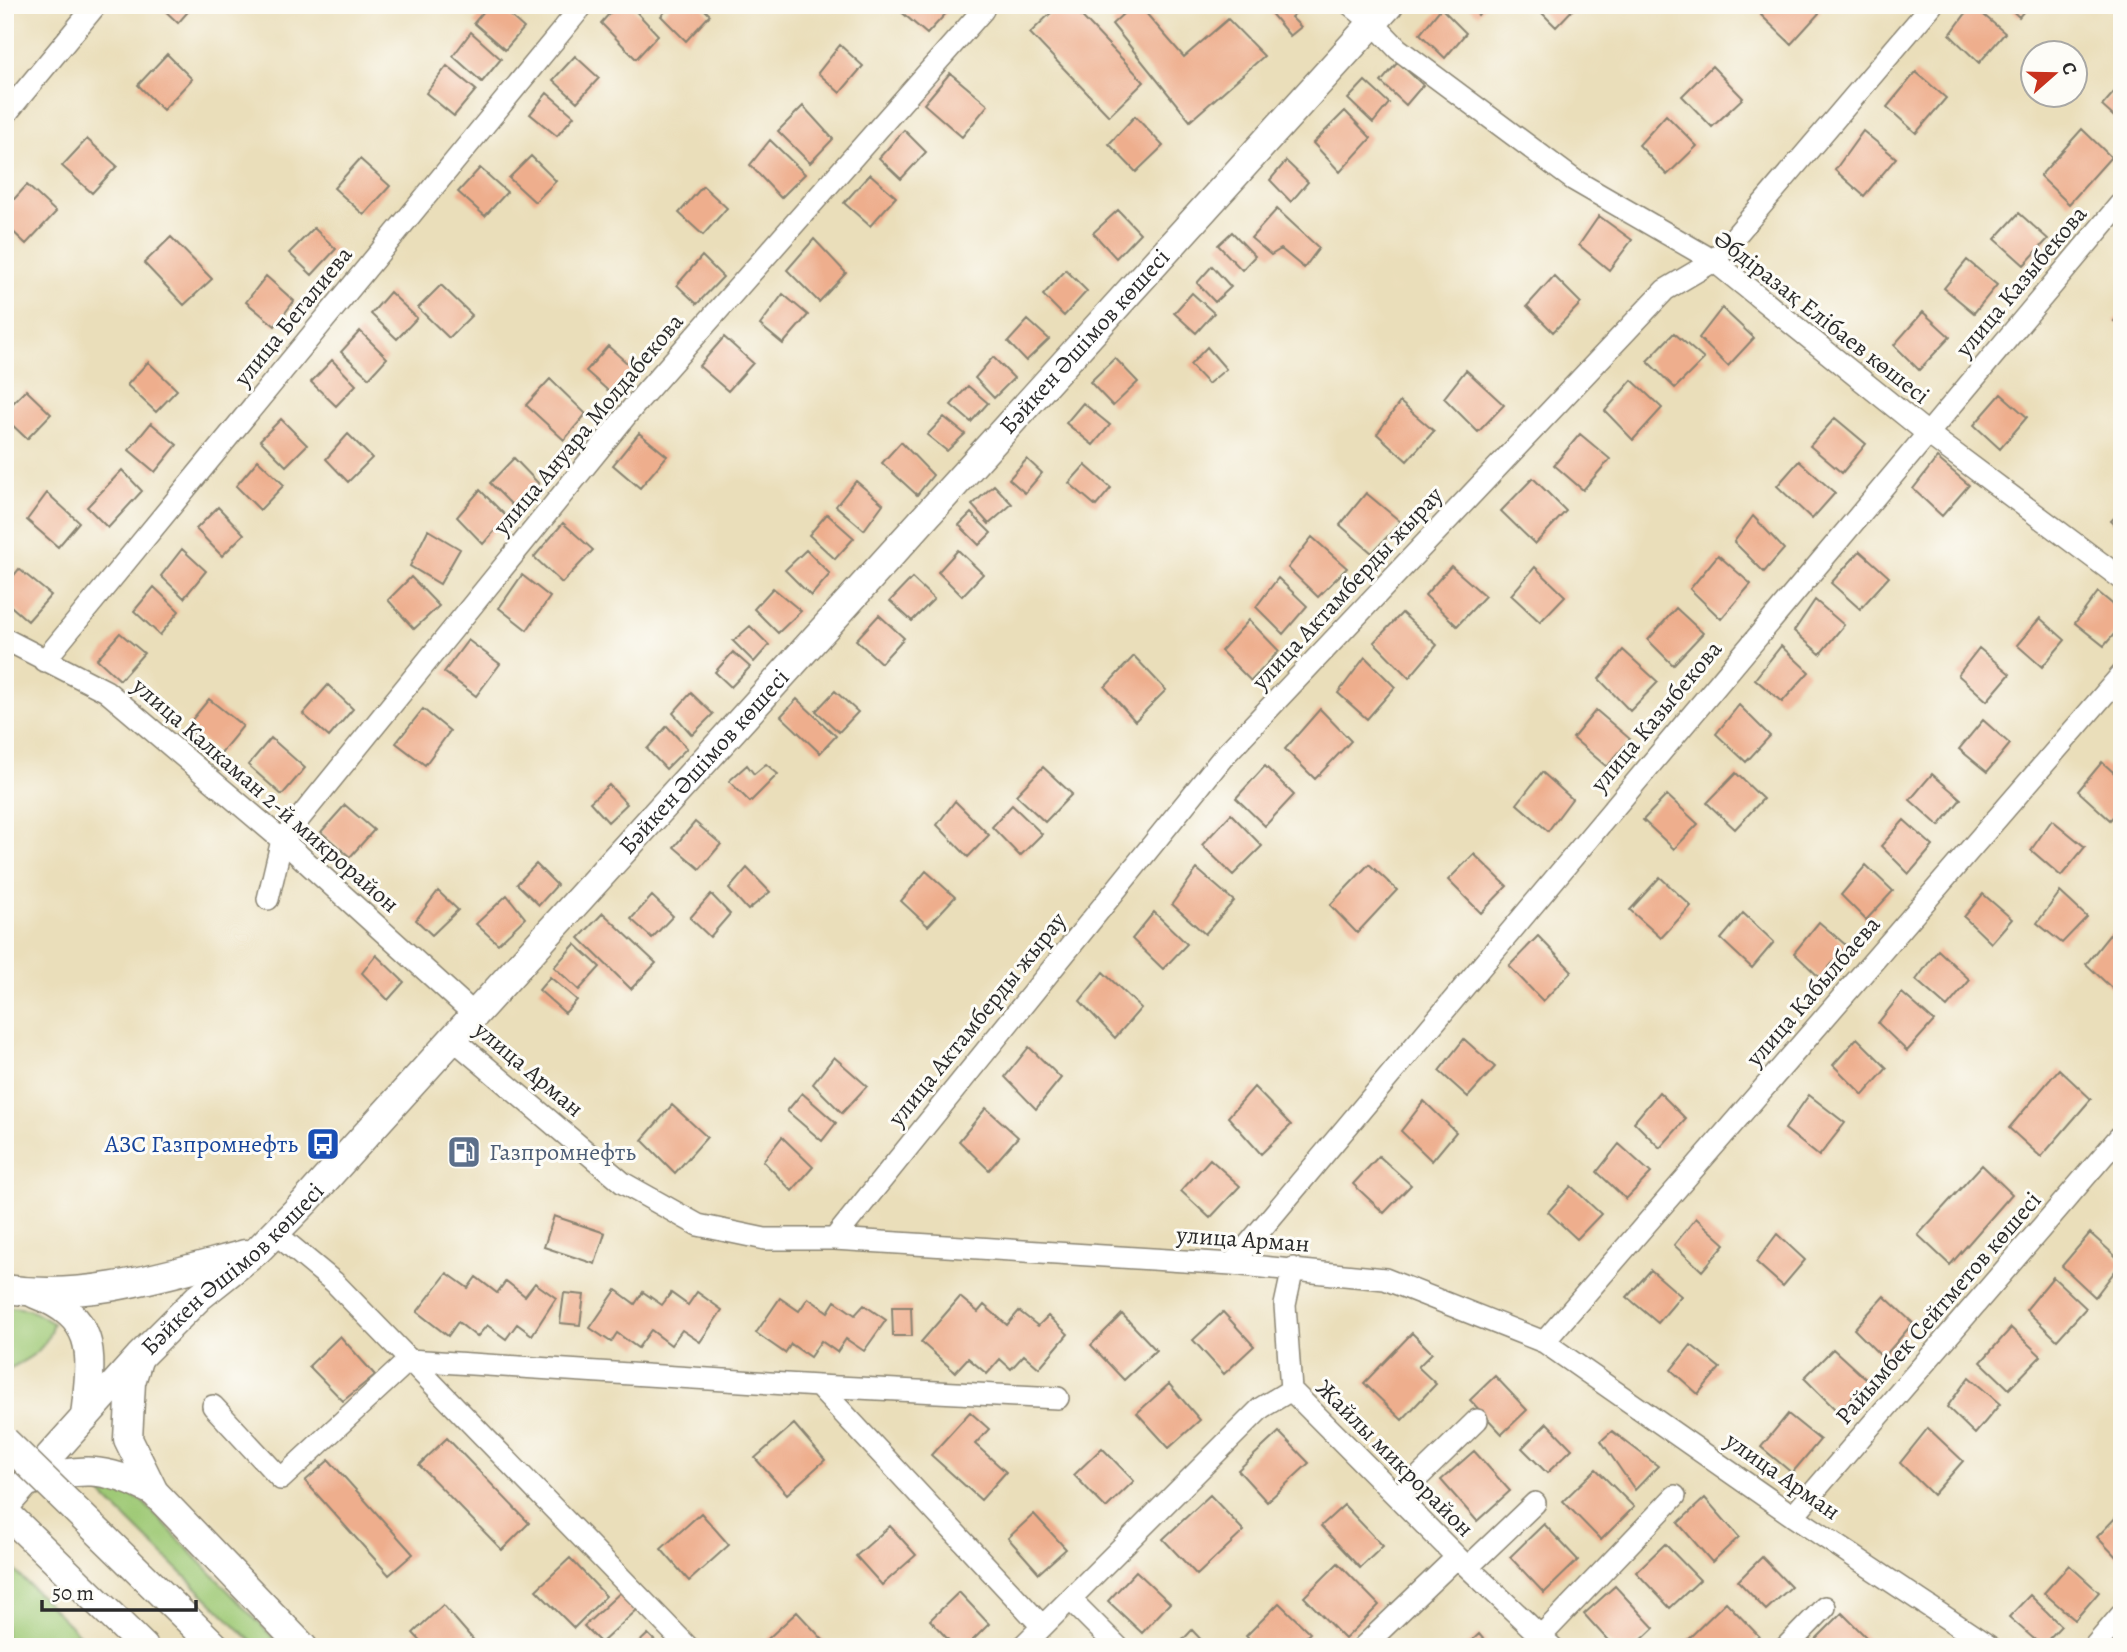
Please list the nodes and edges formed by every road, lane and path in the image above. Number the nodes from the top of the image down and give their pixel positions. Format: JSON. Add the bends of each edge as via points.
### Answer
{"nodes":[{"id":1,"x":96,"y":5,"type":"edge"},
{"id":2,"x":583,"y":5,"type":"edge"},
{"id":3,"x":982,"y":5,"type":"edge"},
{"id":4,"x":1351,"y":5,"type":"edge"},
{"id":5,"x":1932,"y":5,"type":"edge"},
{"id":6,"x":1381,"y":14,"type":"edge"},
{"id":7,"x":5,"y":115,"type":"edge"},
{"id":8,"x":2122,"y":202,"type":"edge"},
{"id":9,"x":1714,"y":261,"type":"junction"},
{"id":10,"x":1927,"y":433,"type":"junction"},
{"id":11,"x":2122,"y":579,"type":"edge"},
{"id":12,"x":5,"y":639,"type":"edge"},
{"id":13,"x":44,"y":661,"type":"junction"},
{"id":14,"x":2122,"y":674,"type":"edge"},
{"id":15,"x":282,"y":840,"type":"junction"},
{"id":16,"x":268,"y":899,"type":"dead end"},
{"id":17,"x":475,"y":1014,"type":"junction"},
{"id":18,"x":452,"y":1038,"type":"junction"},
{"id":19,"x":2122,"y":1134,"type":"edge"},
{"id":20,"x":834,"y":1238,"type":"junction"},
{"id":21,"x":266,"y":1242,"type":"junction"},
{"id":22,"x":1232,"y":1264,"type":"junction"},
{"id":23,"x":1293,"y":1268,"type":"junction"},
{"id":24,"x":17,"y":1290,"type":"edge"},
{"id":25,"x":1544,"y":1342,"type":"junction"},
{"id":26,"x":139,"y":1357,"type":"junction"},
{"id":27,"x":409,"y":1360,"type":"junction"},
{"id":28,"x":818,"y":1386,"type":"junction"},
{"id":29,"x":1292,"y":1390,"type":"junction"},
{"id":30,"x":1058,"y":1398,"type":"dead end"},
{"id":31,"x":212,"y":1406,"type":"dead end"},
{"id":32,"x":85,"y":1417,"type":"junction"},
{"id":33,"x":1477,"y":1420,"type":"dead end"},
{"id":34,"x":5,"y":1441,"type":"edge"},
{"id":35,"x":27,"y":1482,"type":"junction"},
{"id":36,"x":154,"y":1492,"type":"junction"},
{"id":37,"x":1675,"y":1496,"type":"dead end"},
{"id":38,"x":1398,"y":1497,"type":"junction"},
{"id":39,"x":1535,"y":1503,"type":"dead end"},
{"id":40,"x":5,"y":1506,"type":"edge"},
{"id":41,"x":5,"y":1512,"type":"edge"},
{"id":42,"x":1793,"y":1516,"type":"junction"},
{"id":43,"x":1462,"y":1562,"type":"junction"},
{"id":44,"x":1070,"y":1599,"type":"junction"},
{"id":45,"x":1825,"y":1607,"type":"dead end"},
{"id":46,"x":2122,"y":1615,"type":"edge"},
{"id":47,"x":1042,"y":1626,"type":"junction"},
{"id":48,"x":1546,"y":1641,"type":"edge"},
{"id":49,"x":144,"y":1647,"type":"edge"},
{"id":50,"x":216,"y":1647,"type":"edge"},
{"id":51,"x":303,"y":1647,"type":"edge"},
{"id":52,"x":688,"y":1647,"type":"edge"},
{"id":53,"x":1022,"y":1647,"type":"edge"},
{"id":54,"x":1118,"y":1647,"type":"edge"},
{"id":55,"x":1363,"y":1647,"type":"edge"},
{"id":56,"x":1786,"y":1647,"type":"edge"},
{"id":57,"x":1990,"y":1647,"type":"edge"},
{"id":58,"x":2094,"y":1647,"type":"edge"}],
"edges":[{"from":1,"to":7,"type":"street"},
{"from":2,"to":13,"type":"street","name":"улица Бегалиева"},
{"from":3,"to":15,"type":"street","name":"улица Ануара Молдабекова","via":[[983,10],[638,401]]},
{"from":4,"to":6,"type":"street","name":"Әбдіразақ Елібаев көшесі"},
{"from":5,"to":9,"type":"street","name":"улица Актамберды жырау"},
{"from":6,"to":9,"type":"street","name":"Әбдіразақ Елібаев көшесі","via":[[1398,49],[1574,180]]},
{"from":6,"to":17,"type":"main road","name":"Бәйкен Әшімов көшесі"},
{"from":8,"to":10,"type":"street","name":"улица Казыбекова"},
{"from":9,"to":10,"type":"street","name":"Әбдіразақ Елібаев көшесі"},
{"from":9,"to":20,"type":"street","name":"улица Актамберды жырау","via":[[1665,290],[1224,756]]},
{"from":10,"to":11,"type":"street","name":"Әбдіразақ Елібаев көшесі"},
{"from":10,"to":22,"type":"street","name":"улица Казыбекова"},
{"from":12,"to":13,"type":"street","name":"улица Калкаман 2-й микрорайон"},
{"from":13,"to":15,"type":"street","name":"улица Калкаман 2-й микрорайон","via":[[106,691]]},
{"from":14,"to":25,"type":"street","name":"улица Кабылбаева"},
{"from":15,"to":16,"type":"street","name":"улица Ануара Молдабекова"},
{"from":15,"to":17,"type":"street","name":"улица Калкаман 2-й микрорайон"},
{"from":17,"to":18,"type":"main road","name":"Бәйкен Әшімов көшесі"},
{"from":18,"to":20,"type":"street","name":"улица Арман","via":[[623,1183],[698,1225],[765,1240]]},
{"from":18,"to":21,"type":"main road","name":"Бәйкен Әшімов көшесі"},
{"from":19,"to":42,"type":"street","name":"Райымбек Сейтметов көшесі"},
{"from":20,"to":22,"type":"street","name":"улица Арман"},
{"from":21,"to":24,"type":"main road","via":[[114,1288]]},
{"from":21,"to":26,"type":"main road","name":"Бәйкен Әшімов көшесі","via":[[200,1297]]},
{"from":21,"to":27,"type":"street","via":[[334,1282]]},
{"from":22,"to":23,"type":"street","name":"улица Арман"},
{"from":23,"to":25,"type":"street","name":"улица Арман","via":[[1385,1279]]},
{"from":23,"to":29,"type":"street","name":"Жайлы микрорайон","via":[[1285,1306]]},
{"from":24,"to":32,"type":"main road","via":[[59,1303],[82,1326],[91,1361]]},
{"from":25,"to":42,"type":"street","name":"улица Арман"},
{"from":26,"to":32,"type":"main road","name":"Бәйкен Әшімов көшесі"},
{"from":26,"to":36,"type":"main road","via":[[131,1382],[128,1439]]},
{"from":27,"to":28,"type":"street"},
{"from":27,"to":31,"type":"street","via":[[281,1479]]},
{"from":27,"to":52,"type":"street"},
{"from":28,"to":30,"type":"street"},
{"from":28,"to":47,"type":"street"},
{"from":29,"to":38,"type":"street","name":"Жайлы микрорайон"},
{"from":29,"to":44,"type":"street","via":[[1261,1408]]},
{"from":32,"to":35,"type":"main road","name":"Бәйкен Әшімов көшесі"},
{"from":33,"to":38,"type":"street"},
{"from":34,"to":50,"type":"main road","bridge":true},
{"from":35,"to":36,"type":"main road","via":[[65,1472],[102,1471],[125,1476]]},
{"from":35,"to":40,"type":"main road","name":"Бәйкен Әшімов көшесі"},
{"from":36,"to":51,"type":"main road"},
{"from":37,"to":48,"type":"street"},
{"from":38,"to":43,"type":"street","name":"Жайлы микрорайон"},
{"from":39,"to":43,"type":"street"},
{"from":41,"to":49,"type":"main road"},
{"from":42,"to":57,"type":"street","name":"улица Арман"},
{"from":43,"to":48,"type":"street","name":"Жайлы микрорайон"},
{"from":43,"to":55,"type":"street"},
{"from":44,"to":47,"type":"street"},
{"from":44,"to":54,"type":"street"},
{"from":45,"to":56,"type":"street"},
{"from":46,"to":58,"type":"street"},
{"from":47,"to":53,"type":"street"}]}
